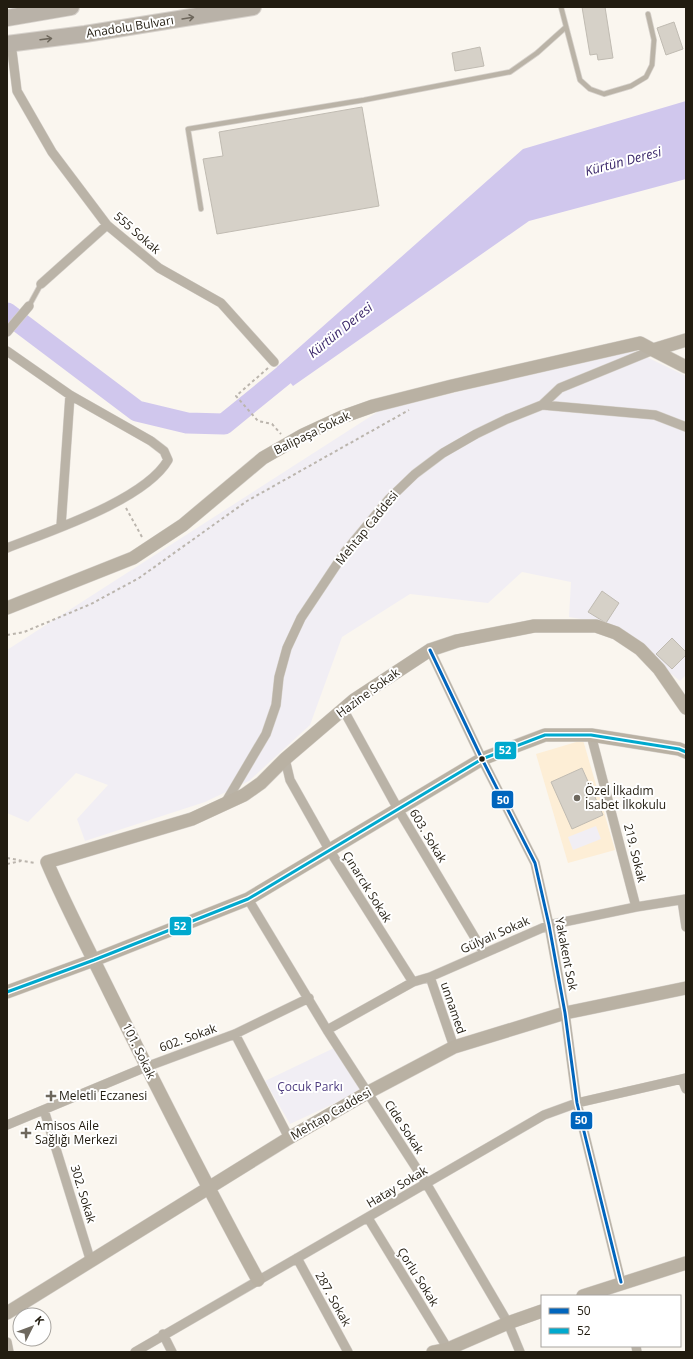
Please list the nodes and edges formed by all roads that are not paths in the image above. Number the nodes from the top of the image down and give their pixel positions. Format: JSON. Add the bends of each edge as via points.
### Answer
{"nodes":[{"id":1,"x":71,"y":7,"type":"edge"},
{"id":2,"x":253,"y":7,"type":"edge"},
{"id":3,"x":561,"y":7,"type":"edge"},
{"id":4,"x":648,"y":14,"type":"dead end"},
{"id":5,"x":7,"y":18,"type":"edge"},
{"id":6,"x":566,"y":27,"type":"junction"},
{"id":7,"x":9,"y":44,"type":"edge"},
{"id":8,"x":201,"y":209,"type":"dead end"},
{"id":9,"x":108,"y":225,"type":"junction"},
{"id":10,"x":41,"y":284,"type":"joint"},
{"id":11,"x":30,"y":306,"type":"joint"},
{"id":12,"x":7,"y":332,"type":"edge"},
{"id":13,"x":686,"y":340,"type":"edge"},
{"id":14,"x":653,"y":350,"type":"junction"},
{"id":15,"x":7,"y":352,"type":"edge"},
{"id":16,"x":274,"y":362,"type":"road end"},
{"id":17,"x":686,"y":367,"type":"edge"},
{"id":18,"x":70,"y":395,"type":"junction"},
{"id":19,"x":542,"y":405,"type":"junction"},
{"id":20,"x":686,"y":427,"type":"edge"},
{"id":21,"x":61,"y":526,"type":"junction"},
{"id":22,"x":7,"y":548,"type":"edge"},
{"id":23,"x":7,"y":608,"type":"edge"},
{"id":24,"x":430,"y":650,"type":"junction"},
{"id":25,"x":686,"y":708,"type":"edge"},
{"id":26,"x":343,"y":709,"type":"junction"},
{"id":27,"x":591,"y":735,"type":"junction"},
{"id":28,"x":686,"y":752,"type":"edge"},
{"id":29,"x":285,"y":759,"type":"junction"},
{"id":30,"x":482,"y":759,"type":"junction"},
{"id":31,"x":224,"y":804,"type":"junction"},
{"id":32,"x":398,"y":809,"type":"junction"},
{"id":33,"x":330,"y":851,"type":"junction"},
{"id":34,"x":47,"y":862,"type":"joint"},
{"id":35,"x":248,"y":900,"type":"junction"},
{"id":36,"x":684,"y":900,"type":"edge"},
{"id":37,"x":636,"y":907,"type":"junction"},
{"id":38,"x":549,"y":924,"type":"junction"},
{"id":39,"x":686,"y":927,"type":"edge"},
{"id":40,"x":484,"y":953,"type":"junction"},
{"id":41,"x":94,"y":960,"type":"junction"},
{"id":42,"x":430,"y":977,"type":"junction"},
{"id":43,"x":413,"y":982,"type":"junction"},
{"id":44,"x":686,"y":988,"type":"edge"},
{"id":45,"x":7,"y":992,"type":"edge"},
{"id":46,"x":308,"y":998,"type":"junction"},
{"id":47,"x":565,"y":1013,"type":"junction"},
{"id":48,"x":327,"y":1030,"type":"junction"},
{"id":49,"x":235,"y":1034,"type":"junction"},
{"id":50,"x":454,"y":1047,"type":"junction"},
{"id":51,"x":146,"y":1067,"type":"junction"},
{"id":52,"x":684,"y":1078,"type":"edge"},
{"id":53,"x":686,"y":1089,"type":"edge"},
{"id":54,"x":367,"y":1093,"type":"junction"},
{"id":55,"x":577,"y":1103,"type":"junction"},
{"id":56,"x":44,"y":1110,"type":"junction"},
{"id":57,"x":7,"y":1125,"type":"edge"},
{"id":58,"x":289,"y":1138,"type":"junction"},
{"id":59,"x":426,"y":1183,"type":"junction"},
{"id":60,"x":208,"y":1188,"type":"junction"},
{"id":61,"x":368,"y":1218,"type":"junction"},
{"id":62,"x":297,"y":1258,"type":"junction"},
{"id":63,"x":91,"y":1262,"type":"junction"},
{"id":64,"x":686,"y":1263,"type":"edge"},
{"id":65,"x":258,"y":1280,"type":"junction"},
{"id":66,"x":621,"y":1282,"type":"junction"},
{"id":67,"x":586,"y":1295,"type":"edge"},
{"id":68,"x":541,"y":1311,"type":"edge"},
{"id":69,"x":7,"y":1312,"type":"edge"},
{"id":70,"x":508,"y":1323,"type":"junction"},
{"id":71,"x":163,"y":1334,"type":"junction"},
{"id":72,"x":7,"y":1342,"type":"edge"},
{"id":73,"x":448,"y":1349,"type":"junction"},
{"id":74,"x":9,"y":1352,"type":"edge"},
{"id":75,"x":135,"y":1352,"type":"edge"},
{"id":76,"x":172,"y":1352,"type":"edge"},
{"id":77,"x":348,"y":1352,"type":"edge"},
{"id":78,"x":433,"y":1352,"type":"edge"},
{"id":79,"x":520,"y":1352,"type":"edge"}],
"edges":[{"from":1,"to":5,"type":"highway"},
{"from":7,"to":2,"type":"highway","name":"Anadolu Bulvarı","one_way":true},
{"from":3,"to":6,"type":"lane"},
{"from":4,"to":6,"type":"lane","via":[[654,40],[652,65],[646,78],[631,86],[604,94],[580,80]]},
{"from":6,"to":8,"type":"lane","via":[[537,53],[510,72],[364,100],[188,129]]},
{"from":7,"to":9,"type":"street","name":"555 Sokak","via":[[17,91],[52,152]]},
{"from":9,"to":10,"type":"street"},
{"from":9,"to":16,"type":"street","name":"555 Sokak","via":[[158,268],[221,303]]},
{"from":10,"to":11,"type":"lane"},
{"from":11,"to":12,"type":"street"},
{"from":13,"to":14,"type":"street"},
{"from":14,"to":17,"type":"street","name":"Balipaşa Sokak"},
{"from":14,"to":19,"type":"street","via":[[560,388]]},
{"from":14,"to":23,"type":"street","name":"Balipaşa Sokak","via":[[640,343],[452,386],[373,406],[342,417],[263,458],[183,525],[133,558]]},
{"from":15,"to":18,"type":"street"},
{"from":18,"to":21,"type":"street"},
{"from":18,"to":21,"type":"street","via":[[151,441],[164,451],[168,460],[164,468],[145,486],[121,500]]},
{"from":19,"to":20,"type":"street","name":"Mehtap Caddesi","via":[[655,415]]},
{"from":19,"to":31,"type":"street","name":"Mehtap Caddesi","via":[[476,434],[443,453],[389,499],[345,552],[302,618],[287,648],[279,676],[276,706],[266,734]]},
{"from":21,"to":22,"type":"street"},
{"from":24,"to":25,"type":"street","name":"Hazine Sokak","via":[[457,640],[534,626],[596,626],[616,633],[640,649],[659,669]]},
{"from":24,"to":26,"type":"street","name":"Hazine Sokak"},
{"from":24,"to":30,"type":"street","name":"Yakakent Sok"},
{"from":26,"to":29,"type":"street","name":"Hazine Sokak"},
{"from":26,"to":32,"type":"street","name":"603. Sokak"},
{"from":27,"to":28,"type":"street"},
{"from":27,"to":30,"type":"street","via":[[545,735]]},
{"from":27,"to":37,"type":"street","name":"219. Sokak"},
{"from":29,"to":31,"type":"street","name":"Hazine Sokak","via":[[261,783],[244,795]]},
{"from":29,"to":33,"type":"street","name":"Çınarcık Sokak","via":[[290,780]]},
{"from":30,"to":32,"type":"street"},
{"from":30,"to":38,"type":"street","name":"Yakakent Sok","via":[[535,863]]},
{"from":31,"to":34,"type":"street","name":"Hazine Sokak","via":[[192,819]]},
{"from":32,"to":33,"type":"street"},
{"from":32,"to":40,"type":"street","name":"603. Sokak"},
{"from":33,"to":35,"type":"street"},
{"from":33,"to":43,"type":"street","name":"Çınarcık Sokak"},
{"from":34,"to":41,"type":"street","name":"101. Sokak"},
{"from":35,"to":41,"type":"street"},
{"from":35,"to":46,"type":"street","name":"Cide Sokak"},
{"from":36,"to":37,"type":"street","name":"Gülyalı Sokak"},
{"from":36,"to":39,"type":"street"},
{"from":37,"to":38,"type":"street","name":"Gülyalı Sokak"},
{"from":38,"to":40,"type":"street","name":"Gülyalı Sokak"},
{"from":38,"to":47,"type":"street","name":"Yakakent Sok"},
{"from":40,"to":42,"type":"street","name":"Gülyalı Sokak"},
{"from":41,"to":45,"type":"street"},
{"from":41,"to":51,"type":"street","name":"101. Sokak"},
{"from":42,"to":43,"type":"street","name":"Gülyalı Sokak"},
{"from":42,"to":50,"type":"street","name":"unnamed"},
{"from":43,"to":48,"type":"street","name":"Gülyalı Sokak"},
{"from":44,"to":47,"type":"street","name":"Mehtap Caddesi"},
{"from":46,"to":48,"type":"street","name":"Cide Sokak"},
{"from":46,"to":49,"type":"street","name":"602. Sokak"},
{"from":47,"to":50,"type":"street","name":"Mehtap Caddesi"},
{"from":47,"to":55,"type":"street","name":"Yakakent Sok"},
{"from":48,"to":54,"type":"street","name":"Cide Sokak"},
{"from":49,"to":51,"type":"street","name":"602. Sokak"},
{"from":49,"to":58,"type":"street"},
{"from":50,"to":54,"type":"street","name":"Mehtap Caddesi"},
{"from":51,"to":56,"type":"street","name":"602. Sokak"},
{"from":51,"to":60,"type":"street","name":"101. Sokak"},
{"from":52,"to":53,"type":"street"},
{"from":52,"to":55,"type":"street","name":"Hatay Sokak"},
{"from":54,"to":58,"type":"street","name":"Mehtap Caddesi"},
{"from":54,"to":59,"type":"street","name":"Cide Sokak"},
{"from":55,"to":59,"type":"street","name":"Hatay Sokak","via":[[544,1115]]},
{"from":55,"to":66,"type":"street","name":"Yakakent Sok"},
{"from":56,"to":57,"type":"street","name":"602. Sokak"},
{"from":56,"to":63,"type":"street","name":"302. Sokak"},
{"from":58,"to":60,"type":"street","name":"Mehtap Caddesi"},
{"from":59,"to":61,"type":"street","name":"Hatay Sokak"},
{"from":59,"to":70,"type":"street","name":"Cide Sokak"},
{"from":60,"to":63,"type":"street","name":"Mehtap Caddesi"},
{"from":60,"to":65,"type":"street","name":"101. Sokak"},
{"from":61,"to":62,"type":"street","name":"Hatay Sokak"},
{"from":61,"to":73,"type":"street","name":"Çorlu Sokak"},
{"from":62,"to":65,"type":"street","name":"Hatay Sokak"},
{"from":62,"to":77,"type":"street","name":"287. Sokak"},
{"from":63,"to":69,"type":"street","name":"Mehtap Caddesi"},
{"from":64,"to":66,"type":"street"},
{"from":65,"to":71,"type":"street","name":"Hatay Sokak"},
{"from":66,"to":67,"type":"street"},
{"from":68,"to":70,"type":"street"},
{"from":70,"to":73,"type":"street"},
{"from":70,"to":79,"type":"street","name":"Cide Sokak"},
{"from":71,"to":75,"type":"street","name":"Hatay Sokak"},
{"from":71,"to":76,"type":"street"},
{"from":72,"to":74,"type":"street"},
{"from":73,"to":78,"type":"street"}]}
